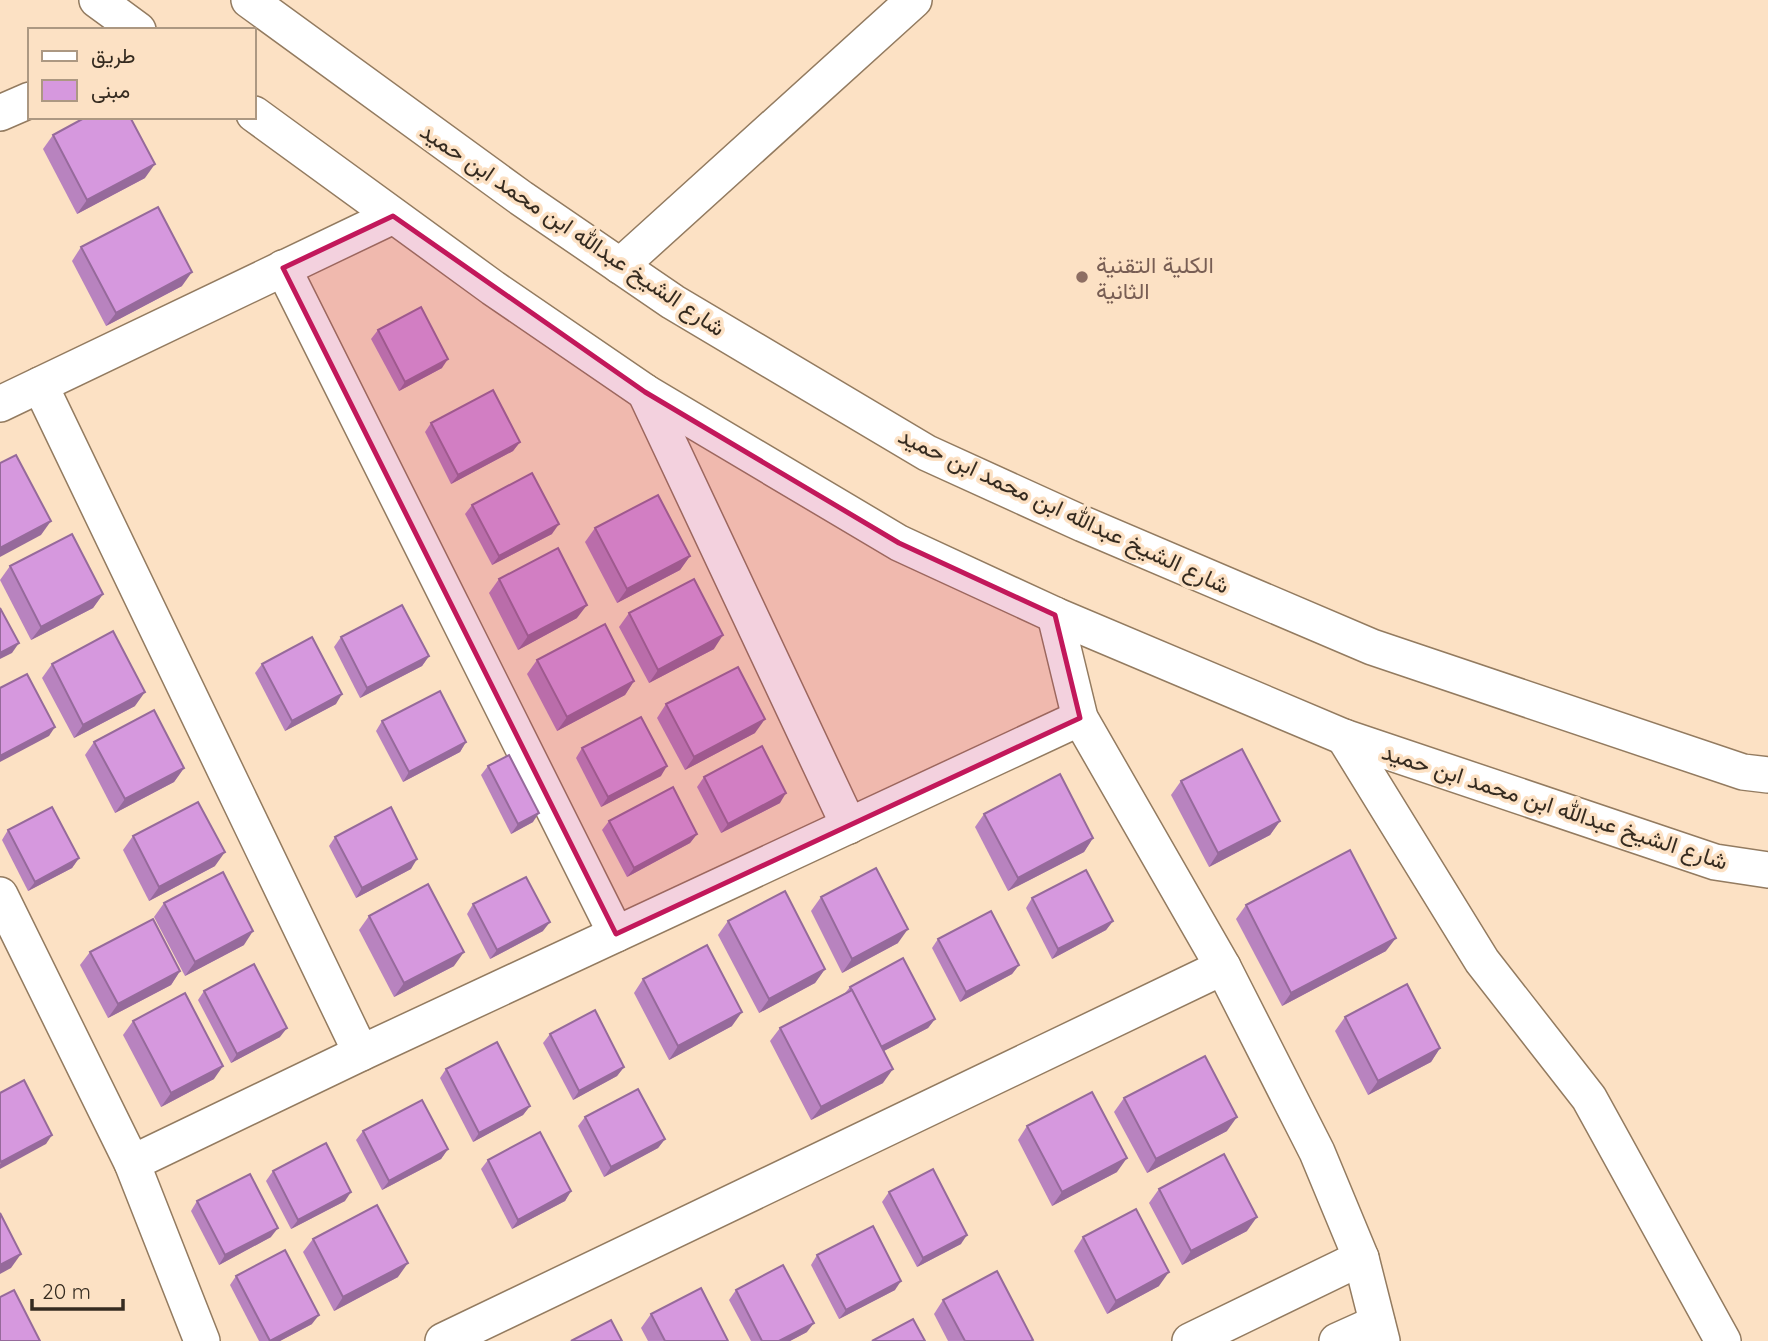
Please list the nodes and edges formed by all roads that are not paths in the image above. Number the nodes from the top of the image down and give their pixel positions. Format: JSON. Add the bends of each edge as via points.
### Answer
{"nodes":[{"id":1,"x":97,"y":0,"type":"edge"},
{"id":2,"x":249,"y":0,"type":"edge"},
{"id":3,"x":914,"y":0,"type":"edge"},
{"id":4,"x":135,"y":28,"type":"edge"},
{"id":5,"x":28,"y":101,"type":"edge"},
{"id":6,"x":0,"y":113,"type":"edge"},
{"id":7,"x":256,"y":115,"type":"edge"},
{"id":8,"x":393,"y":216,"type":"junction"},
{"id":9,"x":620,"y":266,"type":"junction"},
{"id":10,"x":283,"y":268,"type":"junction"},
{"id":11,"x":40,"y":385,"type":"junction"},
{"id":12,"x":645,"y":392,"type":"junction"},
{"id":13,"x":0,"y":404,"type":"edge"},
{"id":14,"x":1055,"y":615,"type":"junction"},
{"id":15,"x":1080,"y":718,"type":"junction"},
{"id":16,"x":1343,"y":737,"type":"junction"},
{"id":17,"x":1768,"y":775,"type":"edge"},
{"id":18,"x":849,"y":825,"type":"junction"},
{"id":19,"x":1768,"y":870,"type":"edge"},
{"id":20,"x":0,"y":895,"type":"edge"},
{"id":21,"x":616,"y":934,"type":"junction"},
{"id":22,"x":1223,"y":967,"type":"junction"},
{"id":23,"x":362,"y":1053,"type":"junction"},
{"id":24,"x":132,"y":1163,"type":"junction"},
{"id":25,"x":1361,"y":1258,"type":"junction"},
{"id":26,"x":1379,"y":1332,"type":"edge"},
{"id":27,"x":478,"y":1334,"type":"edge"},
{"id":28,"x":202,"y":1341,"type":"edge"},
{"id":29,"x":443,"y":1341,"type":"edge"},
{"id":30,"x":1190,"y":1341,"type":"edge"},
{"id":31,"x":1337,"y":1341,"type":"edge"},
{"id":32,"x":1723,"y":1341,"type":"edge"}],
"edges":[{"from":1,"to":4,"type":"street"},
{"from":2,"to":9,"type":"street","name":"شارع الشيخ عبدالله ابن محمد ابن حميد"},
{"from":3,"to":9,"type":"street"},
{"from":5,"to":6,"type":"street"},
{"from":7,"to":8,"type":"street","name":"شارع الشيخ عبدالله ابن محمد ابن حميد"},
{"from":8,"to":10,"type":"street"},
{"from":8,"to":12,"type":"street","name":"شارع الشيخ عبدالله ابن محمد ابن حميد"},
{"from":9,"to":17,"type":"street","name":"شارع الشيخ عبدالله ابن محمد ابن حميد","via":[[927,453],[1083,524],[1371,647],[1743,772]]},
{"from":10,"to":11,"type":"street"},
{"from":10,"to":21,"type":"street"},
{"from":11,"to":13,"type":"street"},
{"from":11,"to":23,"type":"street"},
{"from":12,"to":14,"type":"street","name":"شارع الشيخ عبدالله ابن محمد ابن حميد","via":[[899,543]]},
{"from":12,"to":18,"type":"street"},
{"from":14,"to":15,"type":"street"},
{"from":14,"to":16,"type":"street","name":"شارع الشيخ عبدالله ابن محمد ابن حميد"},
{"from":15,"to":18,"type":"street"},
{"from":15,"to":22,"type":"street"},
{"from":16,"to":19,"type":"street","name":"شارع الشيخ عبدالله ابن محمد ابن حميد","via":[[1715,862]]},
{"from":16,"to":32,"type":"street","via":[[1482,961],[1590,1098]]},
{"from":18,"to":21,"type":"street"},
{"from":20,"to":24,"type":"street"},
{"from":21,"to":23,"type":"street"},
{"from":22,"to":25,"type":"street","via":[[1317,1152]]},
{"from":22,"to":27,"type":"street"},
{"from":23,"to":24,"type":"street"},
{"from":24,"to":28,"type":"street"},
{"from":25,"to":26,"type":"street"},
{"from":25,"to":30,"type":"street"},
{"from":26,"to":31,"type":"street"},
{"from":27,"to":29,"type":"street"}]}
